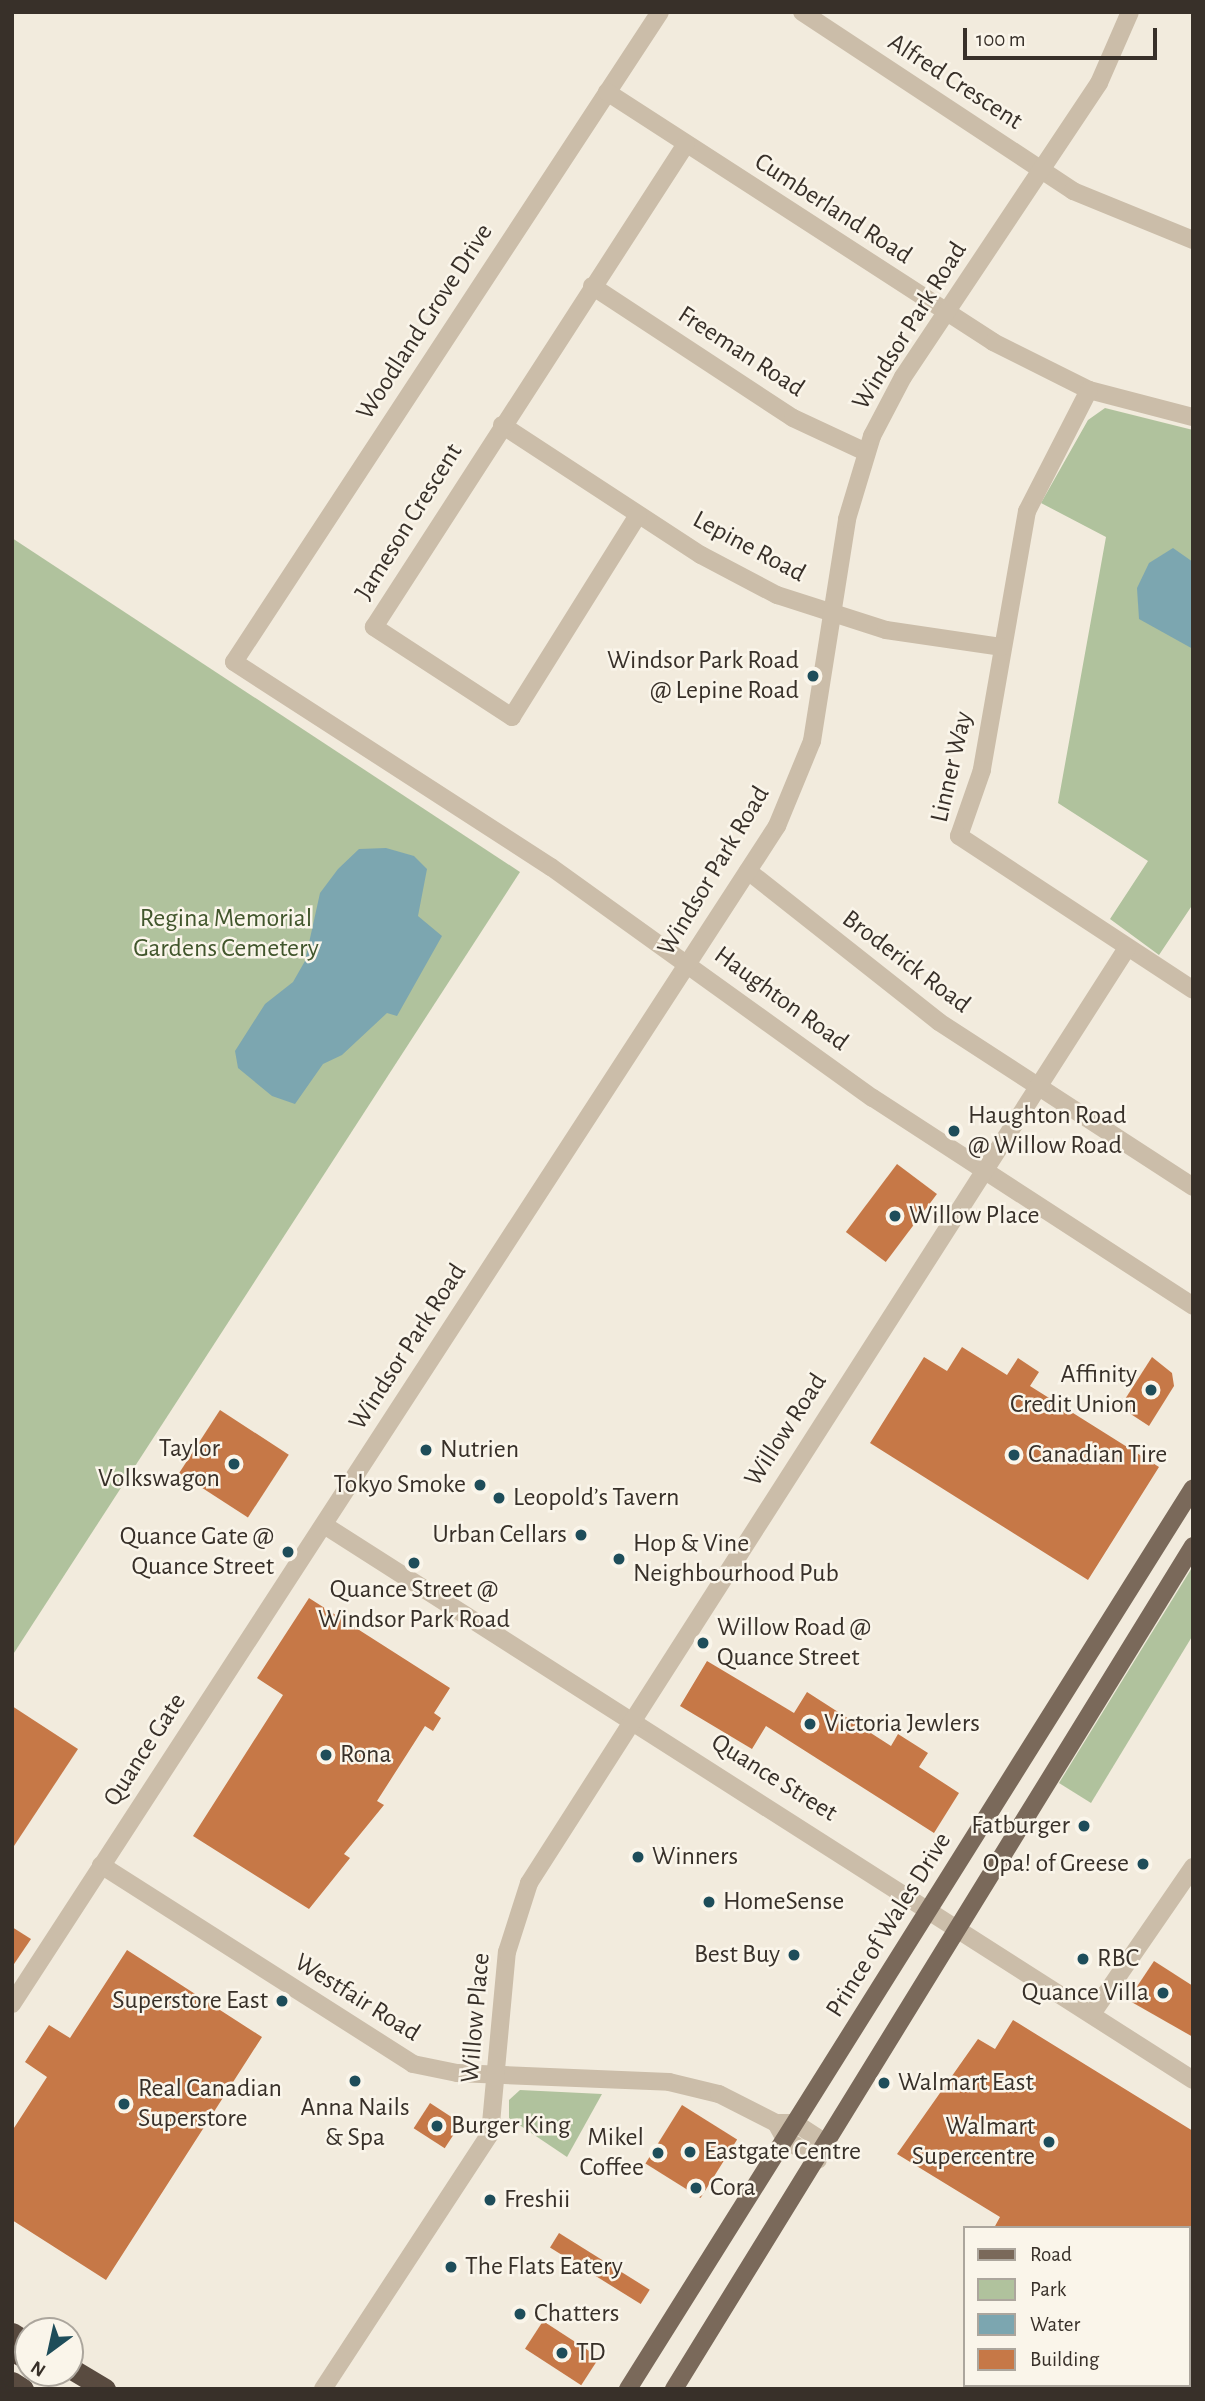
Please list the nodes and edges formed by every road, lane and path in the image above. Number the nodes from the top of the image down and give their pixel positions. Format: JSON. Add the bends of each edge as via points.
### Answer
{"nodes":[{"id":1,"x":660,"y":12,"type":"edge"},
{"id":2,"x":802,"y":12,"type":"edge"},
{"id":3,"x":1124,"y":15,"type":"edge"},
{"id":4,"x":607,"y":92,"type":"junction"},
{"id":5,"x":686,"y":144,"type":"junction"},
{"id":6,"x":1043,"y":172,"type":"junction"},
{"id":7,"x":1193,"y":240,"type":"edge"},
{"id":8,"x":592,"y":286,"type":"junction"},
{"id":9,"x":944,"y":313,"type":"junction"},
{"id":10,"x":1089,"y":390,"type":"junction"},
{"id":11,"x":1193,"y":417,"type":"edge"},
{"id":12,"x":502,"y":425,"type":"junction"},
{"id":13,"x":866,"y":452,"type":"junction"},
{"id":14,"x":638,"y":515,"type":"junction"},
{"id":15,"x":832,"y":615,"type":"junction"},
{"id":16,"x":1000,"y":647,"type":"junction"},
{"id":17,"x":234,"y":662,"type":"joint"},
{"id":18,"x":748,"y":871,"type":"junction"},
{"id":19,"x":1127,"y":948,"type":"junction"},
{"id":20,"x":688,"y":964,"type":"junction"},
{"id":21,"x":1193,"y":990,"type":"edge"},
{"id":22,"x":1037,"y":1086,"type":"junction"},
{"id":23,"x":983,"y":1169,"type":"junction"},
{"id":24,"x":1193,"y":1187,"type":"edge"},
{"id":25,"x":1193,"y":1306,"type":"edge"},
{"id":26,"x":1193,"y":1488,"type":"edge"},
{"id":27,"x":324,"y":1525,"type":"junction"},
{"id":28,"x":1193,"y":1546,"type":"edge"},
{"id":29,"x":632,"y":1718,"type":"junction"},
{"id":30,"x":102,"y":1865,"type":"junction"},
{"id":31,"x":1193,"y":1867,"type":"edge"},
{"id":32,"x":932,"y":1909,"type":"junction"},
{"id":33,"x":959,"y":1926,"type":"junction"},
{"id":34,"x":12,"y":2004,"type":"edge"},
{"id":35,"x":1094,"y":2011,"type":"junction"},
{"id":36,"x":496,"y":2076,"type":"junction"},
{"id":37,"x":1193,"y":2080,"type":"edge"},
{"id":38,"x":785,"y":2129,"type":"junction"},
{"id":39,"x":827,"y":2144,"type":"junction"},
{"id":40,"x":818,"y":2160,"type":"junction"},
{"id":41,"x":84,"y":2376,"type":"edge"},
{"id":42,"x":12,"y":2382,"type":"edge"},
{"id":43,"x":23,"y":2389,"type":"edge"},
{"id":44,"x":105,"y":2389,"type":"edge"},
{"id":45,"x":323,"y":2389,"type":"edge"},
{"id":46,"x":628,"y":2389,"type":"edge"},
{"id":47,"x":674,"y":2389,"type":"edge"}],
"edges":[{"from":1,"to":4,"type":"street","name":"Woodland Grove Drive"},
{"from":2,"to":6,"type":"street","name":"Alfred Crescent"},
{"from":3,"to":6,"type":"street","name":"Windsor Park Road","via":[[1099,83]]},
{"from":4,"to":5,"type":"street","name":"Cumberland Road"},
{"from":4,"to":17,"type":"street","name":"Woodland Grove Drive"},
{"from":5,"to":8,"type":"street","name":"Jameson Crescent"},
{"from":5,"to":9,"type":"street","name":"Cumberland Road"},
{"from":6,"to":7,"type":"street","name":"Alfred Crescent","via":[[1128,218]]},
{"from":6,"to":9,"type":"street","name":"Windsor Park Road"},
{"from":8,"to":12,"type":"street","name":"Jameson Crescent"},
{"from":8,"to":13,"type":"street","name":"Freeman Road","via":[[793,418]]},
{"from":9,"to":10,"type":"street","name":"Cumberland Road"},
{"from":9,"to":13,"type":"street","name":"Windsor Park Road","via":[[891,396]]},
{"from":10,"to":11,"type":"street","name":"Cumberland Road"},
{"from":10,"to":16,"type":"street","name":"Linner Way","via":[[1027,511]]},
{"from":12,"to":14,"type":"street","name":"Lepine Road"},
{"from":12,"to":14,"type":"street","name":"Jameson Crescent","via":[[373,627],[512,717]]},
{"from":13,"to":15,"type":"street","name":"Windsor Park Road"},
{"from":14,"to":15,"type":"street","name":"Lepine Road","via":[[748,582]]},
{"from":15,"to":16,"type":"street","name":"Lepine Road"},
{"from":15,"to":18,"type":"street","name":"Windsor Park Road","via":[[805,762]]},
{"from":16,"to":19,"type":"street","name":"Linner Way","via":[[982,770],[959,836]]},
{"from":17,"to":20,"type":"street","name":"Haughton Road"},
{"from":18,"to":20,"type":"street","name":"Windsor Park Road"},
{"from":18,"to":22,"type":"street","name":"Broderick Road","via":[[881,980]]},
{"from":19,"to":21,"type":"street"},
{"from":19,"to":22,"type":"street"},
{"from":20,"to":23,"type":"street","name":"Haughton Road"},
{"from":20,"to":27,"type":"street","name":"Windsor Park Road"},
{"from":22,"to":23,"type":"street"},
{"from":22,"to":24,"type":"street","name":"Broderick Road"},
{"from":23,"to":25,"type":"street","name":"Haughton Road"},
{"from":23,"to":29,"type":"street","name":"Willow Road"},
{"from":26,"to":32,"type":"main road","name":"Prince of Wales Drive"},
{"from":27,"to":29,"type":"street","name":"Quance Street"},
{"from":27,"to":30,"type":"street","name":"Quance Gate"},
{"from":28,"to":33,"type":"main road"},
{"from":29,"to":32,"type":"street","name":"Quance Street"},
{"from":29,"to":36,"type":"street","name":"Willow Place","via":[[516,1912]]},
{"from":30,"to":34,"type":"street","name":"Quance Gate"},
{"from":30,"to":36,"type":"street","name":"Westfair Road","via":[[401,2059],[439,2071]]},
{"from":31,"to":35,"type":"street"},
{"from":32,"to":33,"type":"street","name":"Quance Street"},
{"from":32,"to":38,"type":"main road","name":"Prince of Wales Drive"},
{"from":33,"to":35,"type":"street","name":"Quance Street"},
{"from":33,"to":39,"type":"main road"},
{"from":35,"to":37,"type":"street","name":"Quance Street"},
{"from":36,"to":38,"type":"street","name":"Westfair Road","via":[[669,2082],[719,2094]]},
{"from":36,"to":45,"type":"street","name":"Willow Place","via":[[486,2141]]},
{"from":38,"to":39,"type":"street","name":"Westfair Road"},
{"from":38,"to":40,"type":"street","name":"Westfair Road"},
{"from":38,"to":46,"type":"main road","name":"Prince of Wales Drive"},
{"from":39,"to":40,"type":"main road"},
{"from":40,"to":47,"type":"main road"},
{"from":41,"to":44,"type":"highway"},
{"from":42,"to":43,"type":"highway"}]}
